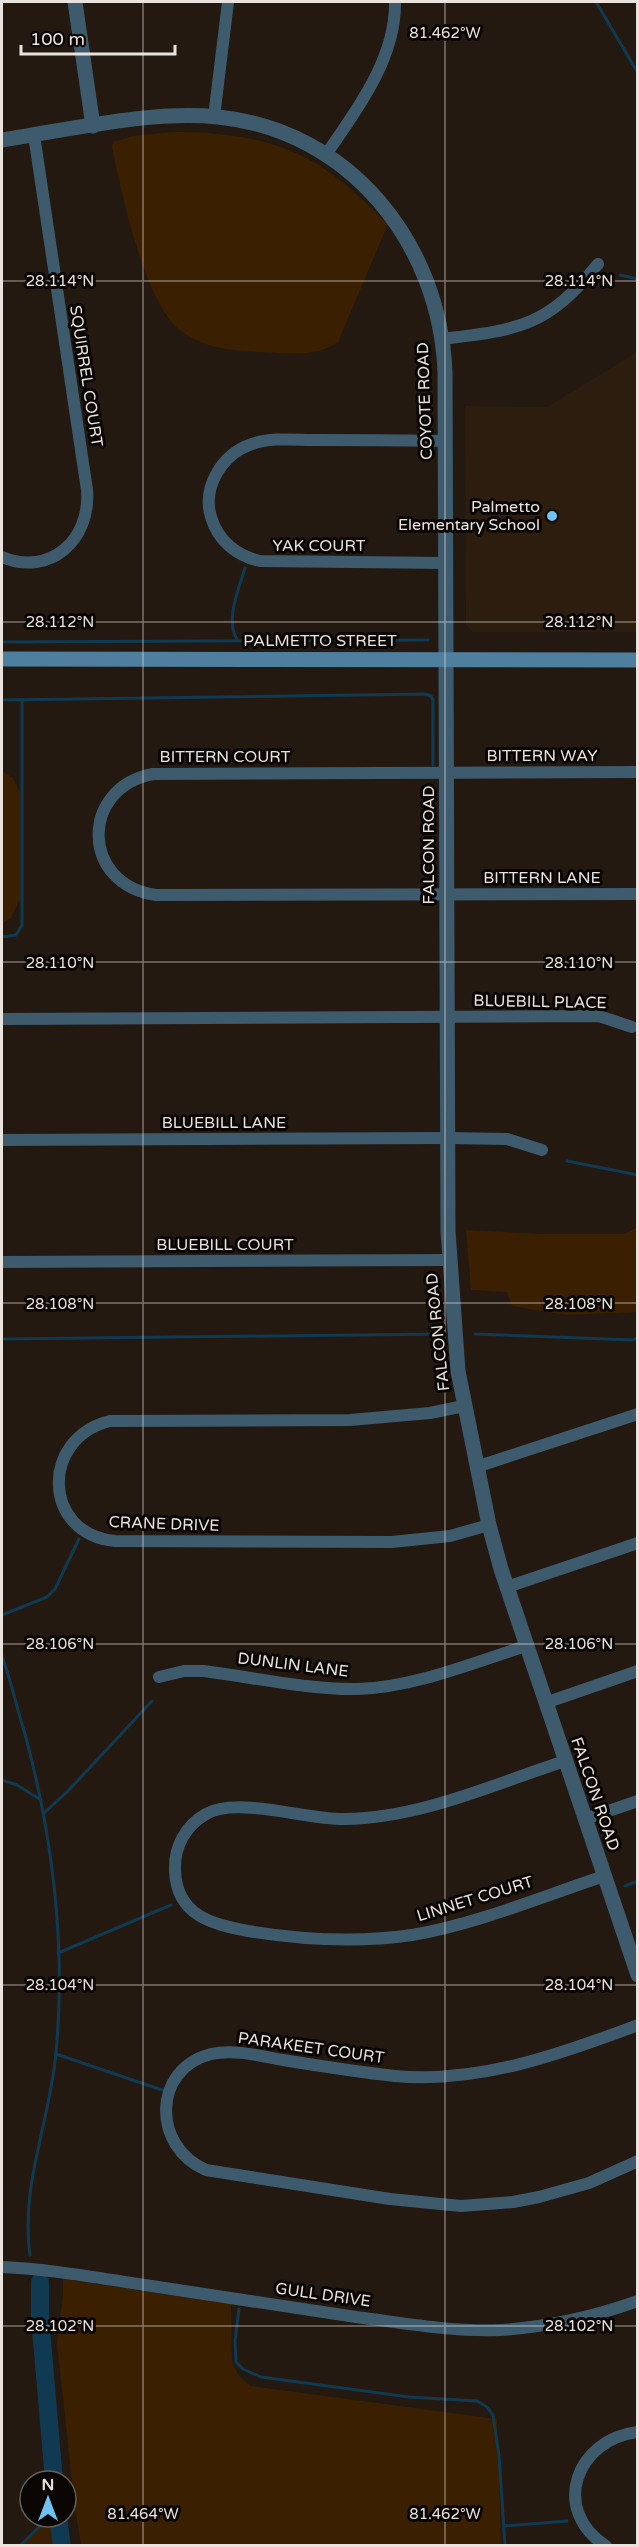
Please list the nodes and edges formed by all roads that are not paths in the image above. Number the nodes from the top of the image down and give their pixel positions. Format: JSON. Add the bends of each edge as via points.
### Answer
{"nodes":[{"id":1,"x":75,"y":2,"type":"edge"},
{"id":2,"x":228,"y":2,"type":"edge"},
{"id":3,"x":395,"y":2,"type":"edge"},
{"id":4,"x":214,"y":117,"type":"junction"},
{"id":5,"x":93,"y":126,"type":"junction"},
{"id":6,"x":34,"y":135,"type":"junction"},
{"id":7,"x":2,"y":140,"type":"edge"},
{"id":8,"x":325,"y":156,"type":"junction"},
{"id":9,"x":598,"y":264,"type":"dead end"},
{"id":10,"x":442,"y":339,"type":"junction"},
{"id":11,"x":445,"y":441,"type":"junction"},
{"id":12,"x":2,"y":557,"type":"edge"},
{"id":13,"x":446,"y":563,"type":"junction"},
{"id":14,"x":2,"y":659,"type":"edge"},
{"id":15,"x":446,"y":659,"type":"junction"},
{"id":16,"x":638,"y":660,"type":"edge"},
{"id":17,"x":447,"y":772,"type":"junction"},
{"id":18,"x":638,"y":772,"type":"edge"},
{"id":19,"x":638,"y":894,"type":"edge"},
{"id":20,"x":447,"y":895,"type":"junction"},
{"id":21,"x":447,"y":1017,"type":"junction"},
{"id":22,"x":2,"y":1019,"type":"edge"},
{"id":23,"x":632,"y":1027,"type":"dead end"},
{"id":24,"x":447,"y":1138,"type":"junction"},
{"id":25,"x":2,"y":1140,"type":"edge"},
{"id":26,"x":542,"y":1150,"type":"dead end"},
{"id":27,"x":449,"y":1260,"type":"junction"},
{"id":28,"x":2,"y":1262,"type":"edge"},
{"id":29,"x":464,"y":1406,"type":"junction"},
{"id":30,"x":638,"y":1414,"type":"edge"},
{"id":31,"x":476,"y":1467,"type":"junction"},
{"id":32,"x":489,"y":1525,"type":"junction"},
{"id":33,"x":638,"y":1543,"type":"edge"},
{"id":34,"x":507,"y":1587,"type":"junction"},
{"id":35,"x":526,"y":1646,"type":"junction"},
{"id":36,"x":638,"y":1671,"type":"edge"},
{"id":37,"x":159,"y":1677,"type":"dead end"},
{"id":38,"x":546,"y":1703,"type":"junction"},
{"id":39,"x":565,"y":1761,"type":"junction"},
{"id":40,"x":638,"y":1801,"type":"edge"},
{"id":41,"x":585,"y":1819,"type":"junction"},
{"id":42,"x":604,"y":1876,"type":"junction"},
{"id":43,"x":635,"y":1959,"type":"edge"},
{"id":44,"x":638,"y":1975,"type":"edge"},
{"id":45,"x":638,"y":2025,"type":"edge"},
{"id":46,"x":638,"y":2161,"type":"edge"},
{"id":47,"x":2,"y":2267,"type":"edge"},
{"id":48,"x":638,"y":2301,"type":"edge"},
{"id":49,"x":638,"y":2432,"type":"edge"},
{"id":50,"x":606,"y":2546,"type":"edge"}],
"edges":[{"from":1,"to":5,"type":"street"},
{"from":2,"to":4,"type":"street"},
{"from":3,"to":8,"type":"street","via":[[391,31],[377,71]]},
{"from":4,"to":5,"type":"street","name":"COYOTE ROAD","via":[[156,117]]},
{"from":4,"to":8,"type":"street","name":"COYOTE ROAD","via":[[272,130]]},
{"from":5,"to":6,"type":"street","name":"COYOTE ROAD"},
{"from":6,"to":7,"type":"street","name":"COYOTE ROAD"},
{"from":6,"to":12,"type":"street","name":"SQUIRREL COURT","via":[[87,510],[76,537],[55,556],[27,564]]},
{"from":8,"to":10,"type":"street","name":"COYOTE ROAD","via":[[363,184],[400,226],[427,277]]},
{"from":9,"to":10,"type":"street","via":[[564,302],[532,321],[496,332]]},
{"from":10,"to":11,"type":"street","name":"COYOTE ROAD"},
{"from":11,"to":13,"type":"street","name":"COYOTE ROAD"},
{"from":11,"to":13,"type":"street","name":"YAK COURT","via":[[290,440],[252,444],[234,453],[220,468],[211,486],[209,507],[218,532],[229,546],[260,561]]},
{"from":13,"to":15,"type":"street","name":"COYOTE ROAD"},
{"from":14,"to":15,"type":"main road","name":"PALMETTO STREET"},
{"from":15,"to":16,"type":"main road","name":"PALMETTO STREET"},
{"from":15,"to":17,"type":"street","name":"FALCON ROAD"},
{"from":17,"to":18,"type":"street","name":"BITTERN WAY"},
{"from":17,"to":20,"type":"street","name":"FALCON ROAD"},
{"from":17,"to":20,"type":"street","name":"BITTERN COURT","via":[[144,776],[126,783],[107,803],[98,839],[111,872],[131,888],[147,894]]},
{"from":19,"to":20,"type":"street","name":"BITTERN LANE"},
{"from":20,"to":21,"type":"street","name":"FALCON ROAD"},
{"from":21,"to":22,"type":"street"},
{"from":21,"to":23,"type":"street","name":"BLUEBILL PLACE","via":[[599,1016]]},
{"from":21,"to":24,"type":"street","name":"FALCON ROAD"},
{"from":24,"to":25,"type":"street","name":"BLUEBILL LANE"},
{"from":24,"to":26,"type":"street","name":"BLUEBILL LANE","via":[[507,1139]]},
{"from":24,"to":27,"type":"street","name":"FALCON ROAD"},
{"from":27,"to":28,"type":"street","name":"BLUEBILL COURT"},
{"from":27,"to":29,"type":"street","name":"FALCON ROAD"},
{"from":29,"to":31,"type":"street","name":"FALCON ROAD"},
{"from":29,"to":32,"type":"street","name":"CRANE DRIVE","via":[[350,1420],[110,1421],[91,1427],[69,1447],[61,1464],[59,1494],[78,1526],[101,1539],[115,1541],[392,1542],[450,1536]]},
{"from":30,"to":31,"type":"street"},
{"from":31,"to":32,"type":"street","name":"FALCON ROAD"},
{"from":32,"to":34,"type":"street","name":"FALCON ROAD"},
{"from":33,"to":34,"type":"street"},
{"from":34,"to":35,"type":"street","name":"FALCON ROAD"},
{"from":35,"to":37,"type":"street","name":"DUNLIN LANE","via":[[409,1682],[357,1689],[203,1671]]},
{"from":35,"to":38,"type":"street","name":"FALCON ROAD"},
{"from":36,"to":38,"type":"street"},
{"from":38,"to":39,"type":"street","name":"FALCON ROAD"},
{"from":39,"to":41,"type":"street","name":"FALCON ROAD"},
{"from":39,"to":42,"type":"street","name":"LINNET COURT","via":[[427,1807],[373,1818],[332,1819],[239,1807],[211,1811],[192,1824],[180,1842],[175,1863],[177,1885],[191,1910],[216,1924],[272,1935],[342,1941],[389,1938],[448,1927]]},
{"from":40,"to":41,"type":"street"},
{"from":41,"to":42,"type":"street","name":"FALCON ROAD"},
{"from":42,"to":43,"type":"street","name":"FALCON ROAD"},
{"from":43,"to":44,"type":"street","name":"FALCON ROAD"},
{"from":45,"to":46,"type":"street","name":"PARAKEET COURT","via":[[503,2068],[459,2075],[399,2076],[224,2052],[204,2057],[179,2074],[170,2090],[166,2115],[171,2138],[185,2157],[206,2170],[390,2199],[461,2205],[513,2202],[589,2183]]},
{"from":47,"to":48,"type":"street","name":"GULL DRIVE","via":[[469,2330],[556,2324]]},
{"from":49,"to":50,"type":"street","via":[[601,2444],[578,2475],[576,2502],[580,2517]]}]}
